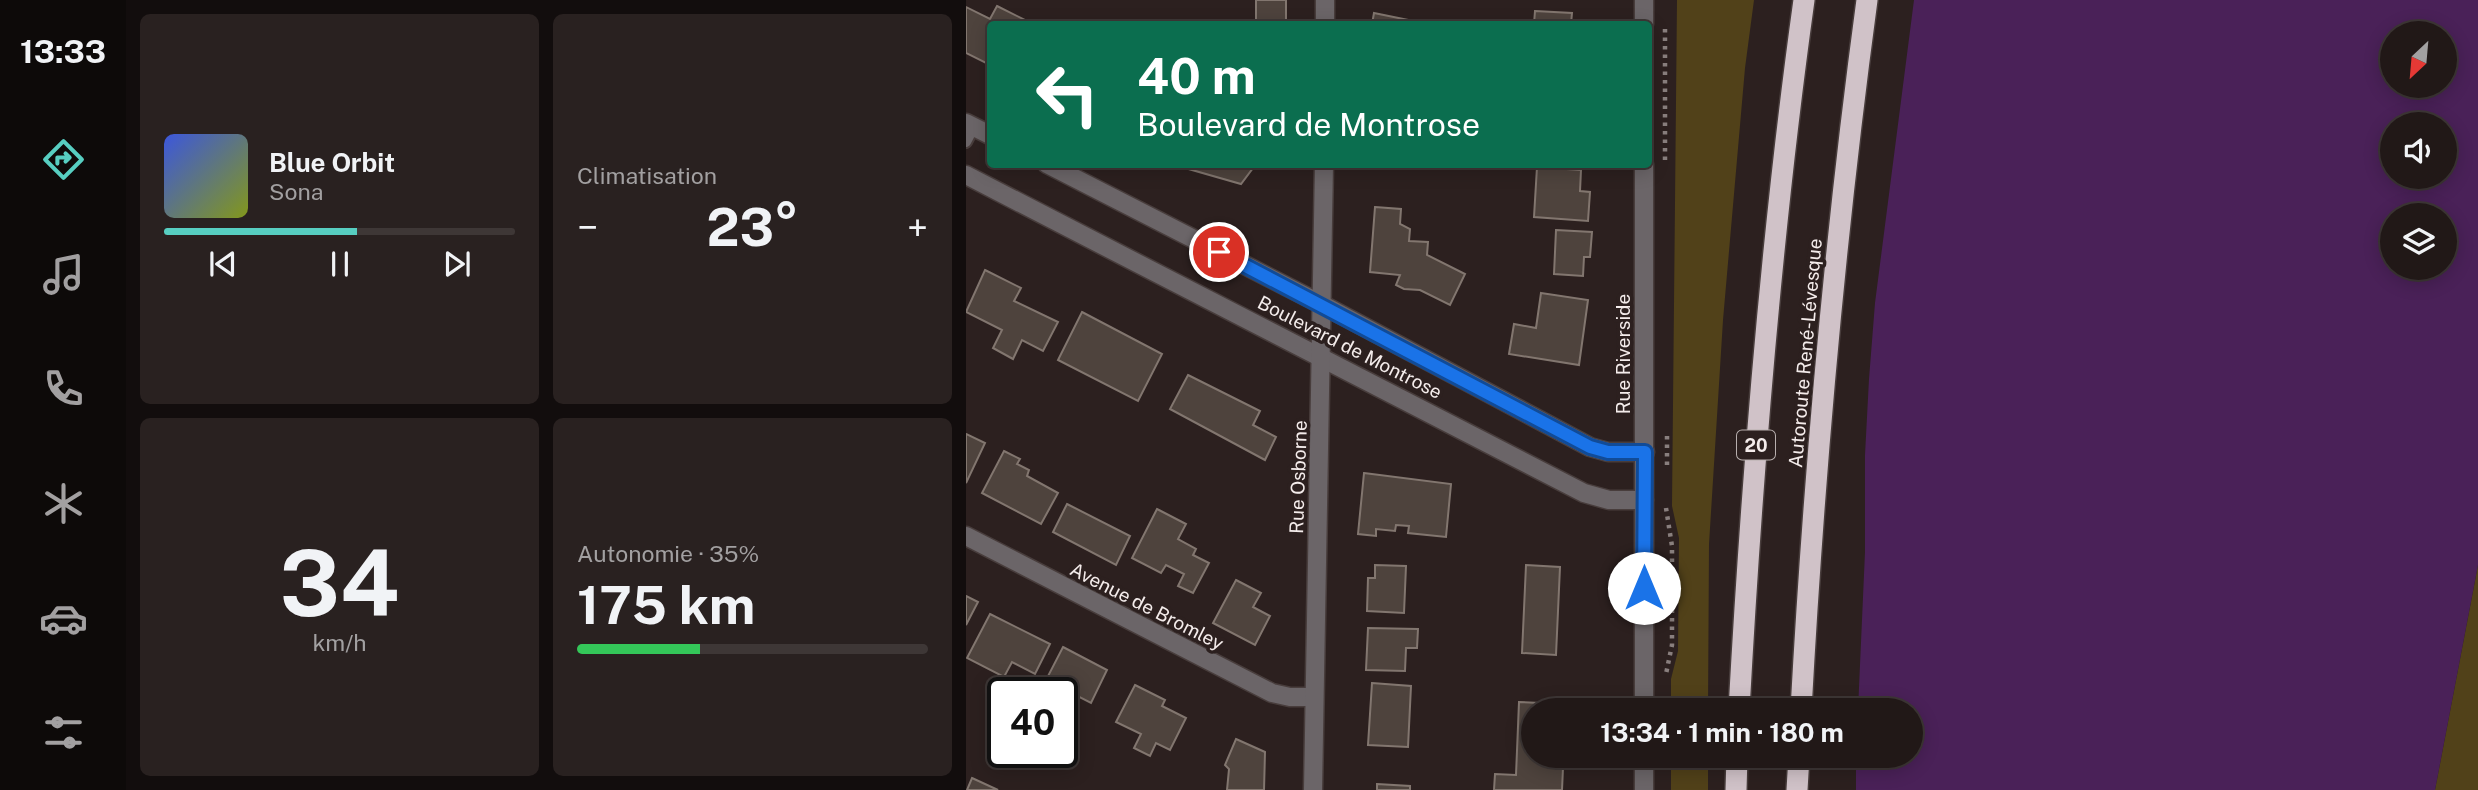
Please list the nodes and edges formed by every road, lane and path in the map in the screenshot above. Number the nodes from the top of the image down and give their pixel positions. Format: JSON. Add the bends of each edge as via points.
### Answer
{"nodes":[{"id":1,"x":1325,"y":0,"type":"edge"},
{"id":2,"x":1644,"y":0,"type":"edge"},
{"id":3,"x":1804,"y":0,"type":"edge"},
{"id":4,"x":1867,"y":0,"type":"edge"},
{"id":5,"x":1325,"y":21,"type":"edge"},
{"id":6,"x":1644,"y":21,"type":"edge"},
{"id":7,"x":969,"y":131,"type":"edge"},
{"id":8,"x":987,"y":134,"type":"edge"},
{"id":9,"x":1055,"y":168,"type":"edge"},
{"id":10,"x":1324,"y":168,"type":"edge"},
{"id":11,"x":1644,"y":168,"type":"edge"},
{"id":12,"x":966,"y":176,"type":"edge"},
{"id":13,"x":1323,"y":305,"type":"junction"},
{"id":14,"x":1322,"y":356,"type":"junction"},
{"id":15,"x":1645,"y":452,"type":"junction"},
{"id":16,"x":1644,"y":500,"type":"junction"},
{"id":17,"x":1667,"y":512,"type":"dead end"},
{"id":18,"x":966,"y":536,"type":"edge"},
{"id":19,"x":1667,"y":669,"type":"dead end"},
{"id":20,"x":1314,"y":697,"type":"junction"},
{"id":21,"x":1644,"y":698,"type":"edge"},
{"id":22,"x":1740,"y":698,"type":"edge"},
{"id":23,"x":1802,"y":698,"type":"edge"},
{"id":24,"x":1644,"y":768,"type":"edge"},
{"id":25,"x":1737,"y":768,"type":"edge"},
{"id":26,"x":1798,"y":768,"type":"edge"},
{"id":27,"x":1313,"y":790,"type":"edge"},
{"id":28,"x":1644,"y":790,"type":"edge"},
{"id":29,"x":1736,"y":790,"type":"edge"},
{"id":30,"x":1797,"y":790,"type":"edge"}],
"edges":[{"from":1,"to":5,"type":"street"},
{"from":2,"to":6,"type":"street"},
{"from":3,"to":22,"type":"highway","name":"Autoroute René-Lévesque","number":"20","via":[[1766,326]]},
{"from":4,"to":23,"type":"highway","name":"Autoroute René-Lévesque","via":[[1831,309]]},
{"from":7,"to":8,"type":"street"},
{"from":9,"to":13,"type":"street","name":"Boulevard de Montrose"},
{"from":10,"to":13,"type":"street","name":"Rue Osborne"},
{"from":11,"to":15,"type":"street","name":"Rue Riverside"},
{"from":12,"to":14,"type":"street","name":"Boulevard de Montrose"},
{"from":13,"to":14,"type":"street","name":"Rue Osborne"},
{"from":13,"to":15,"type":"street","name":"Boulevard de Montrose","via":[[1590,447]]},
{"from":14,"to":16,"type":"street","name":"Boulevard de Montrose","via":[[1584,493],[1609,500]]},
{"from":14,"to":20,"type":"street","name":"Rue Osborne"},
{"from":15,"to":16,"type":"street","name":"Rue Riverside"},
{"from":16,"to":21,"type":"street","name":"Rue Riverside"},
{"from":17,"to":19,"type":"path","via":[[1672,546],[1672,645]]},
{"from":18,"to":20,"type":"street","name":"Avenue de Bromley","via":[[1272,694]]},
{"from":20,"to":27,"type":"street","name":"Rue Osborne"},
{"from":24,"to":28,"type":"street"},
{"from":25,"to":29,"type":"highway"},
{"from":26,"to":30,"type":"highway"}]}
